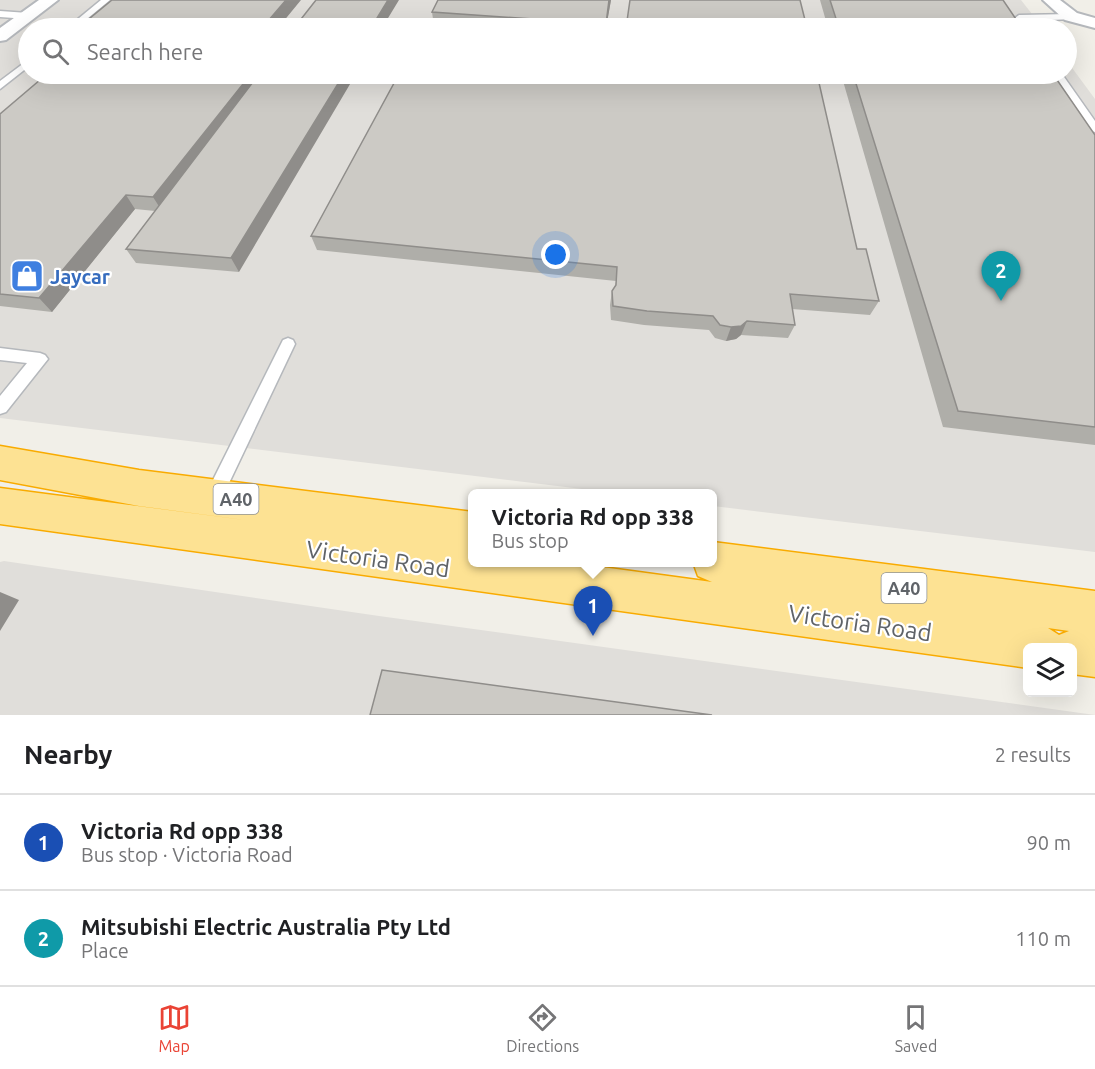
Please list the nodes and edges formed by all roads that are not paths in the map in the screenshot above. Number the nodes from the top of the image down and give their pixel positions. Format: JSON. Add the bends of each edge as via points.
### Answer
{"nodes":[{"id":1,"x":50,"y":0,"type":"edge"},
{"id":2,"x":106,"y":0,"type":"edge"},
{"id":3,"x":1051,"y":0,"type":"edge"},
{"id":4,"x":0,"y":14,"type":"edge"},
{"id":5,"x":28,"y":16,"type":"junction"},
{"id":6,"x":1071,"y":17,"type":"junction"},
{"id":7,"x":25,"y":18,"type":"edge"},
{"id":8,"x":84,"y":18,"type":"edge"},
{"id":9,"x":1019,"y":18,"type":"edge"},
{"id":10,"x":1075,"y":18,"type":"edge"},
{"id":11,"x":1077,"y":18,"type":"edge"},
{"id":12,"x":18,"y":23,"type":"edge"},
{"id":13,"x":1095,"y":23,"type":"edge"},
{"id":14,"x":0,"y":36,"type":"edge"},
{"id":15,"x":18,"y":71,"type":"edge"},
{"id":16,"x":1064,"y":84,"type":"edge"},
{"id":17,"x":0,"y":86,"type":"edge"},
{"id":18,"x":1095,"y":129,"type":"edge"},
{"id":19,"x":288,"y":344,"type":"dead end"},
{"id":20,"x":0,"y":354,"type":"edge"},
{"id":21,"x":0,"y":407,"type":"edge"},
{"id":22,"x":0,"y":463,"type":"edge"},
{"id":23,"x":214,"y":496,"type":"junction"},
{"id":24,"x":12,"y":513,"type":"edge"},
{"id":25,"x":468,"y":530,"type":"edge"},
{"id":26,"x":717,"y":563,"type":"edge"},
{"id":27,"x":1095,"y":613,"type":"edge"},
{"id":28,"x":1023,"y":646,"type":"edge"},
{"id":29,"x":1077,"y":653,"type":"edge"},
{"id":30,"x":1095,"y":655,"type":"edge"}],
"edges":[{"from":1,"to":5,"type":"street"},
{"from":2,"to":8,"type":"lane"},
{"from":3,"to":6,"type":"street"},
{"from":4,"to":5,"type":"lane"},
{"from":5,"to":7,"type":"street"},
{"from":6,"to":9,"type":"lane","via":[[1016,15]]},
{"from":6,"to":10,"type":"street"},
{"from":11,"to":13,"type":"street"},
{"from":12,"to":14,"type":"street"},
{"from":15,"to":17,"type":"lane"},
{"from":16,"to":18,"type":"lane"},
{"from":19,"to":23,"type":"lane"},
{"from":20,"to":21,"type":"lane","via":[[40,359]]},
{"from":22,"to":23,"type":"highway","name":"Victoria Road","number":"A40","via":[[139,488]]},
{"from":23,"to":25,"type":"highway","name":"Victoria Road","number":"A40"},
{"from":24,"to":28,"type":"highway","name":"Victoria Road","number":"A40"},
{"from":26,"to":27,"type":"highway","name":"Victoria Road","number":"A40"},
{"from":29,"to":30,"type":"highway"}]}
